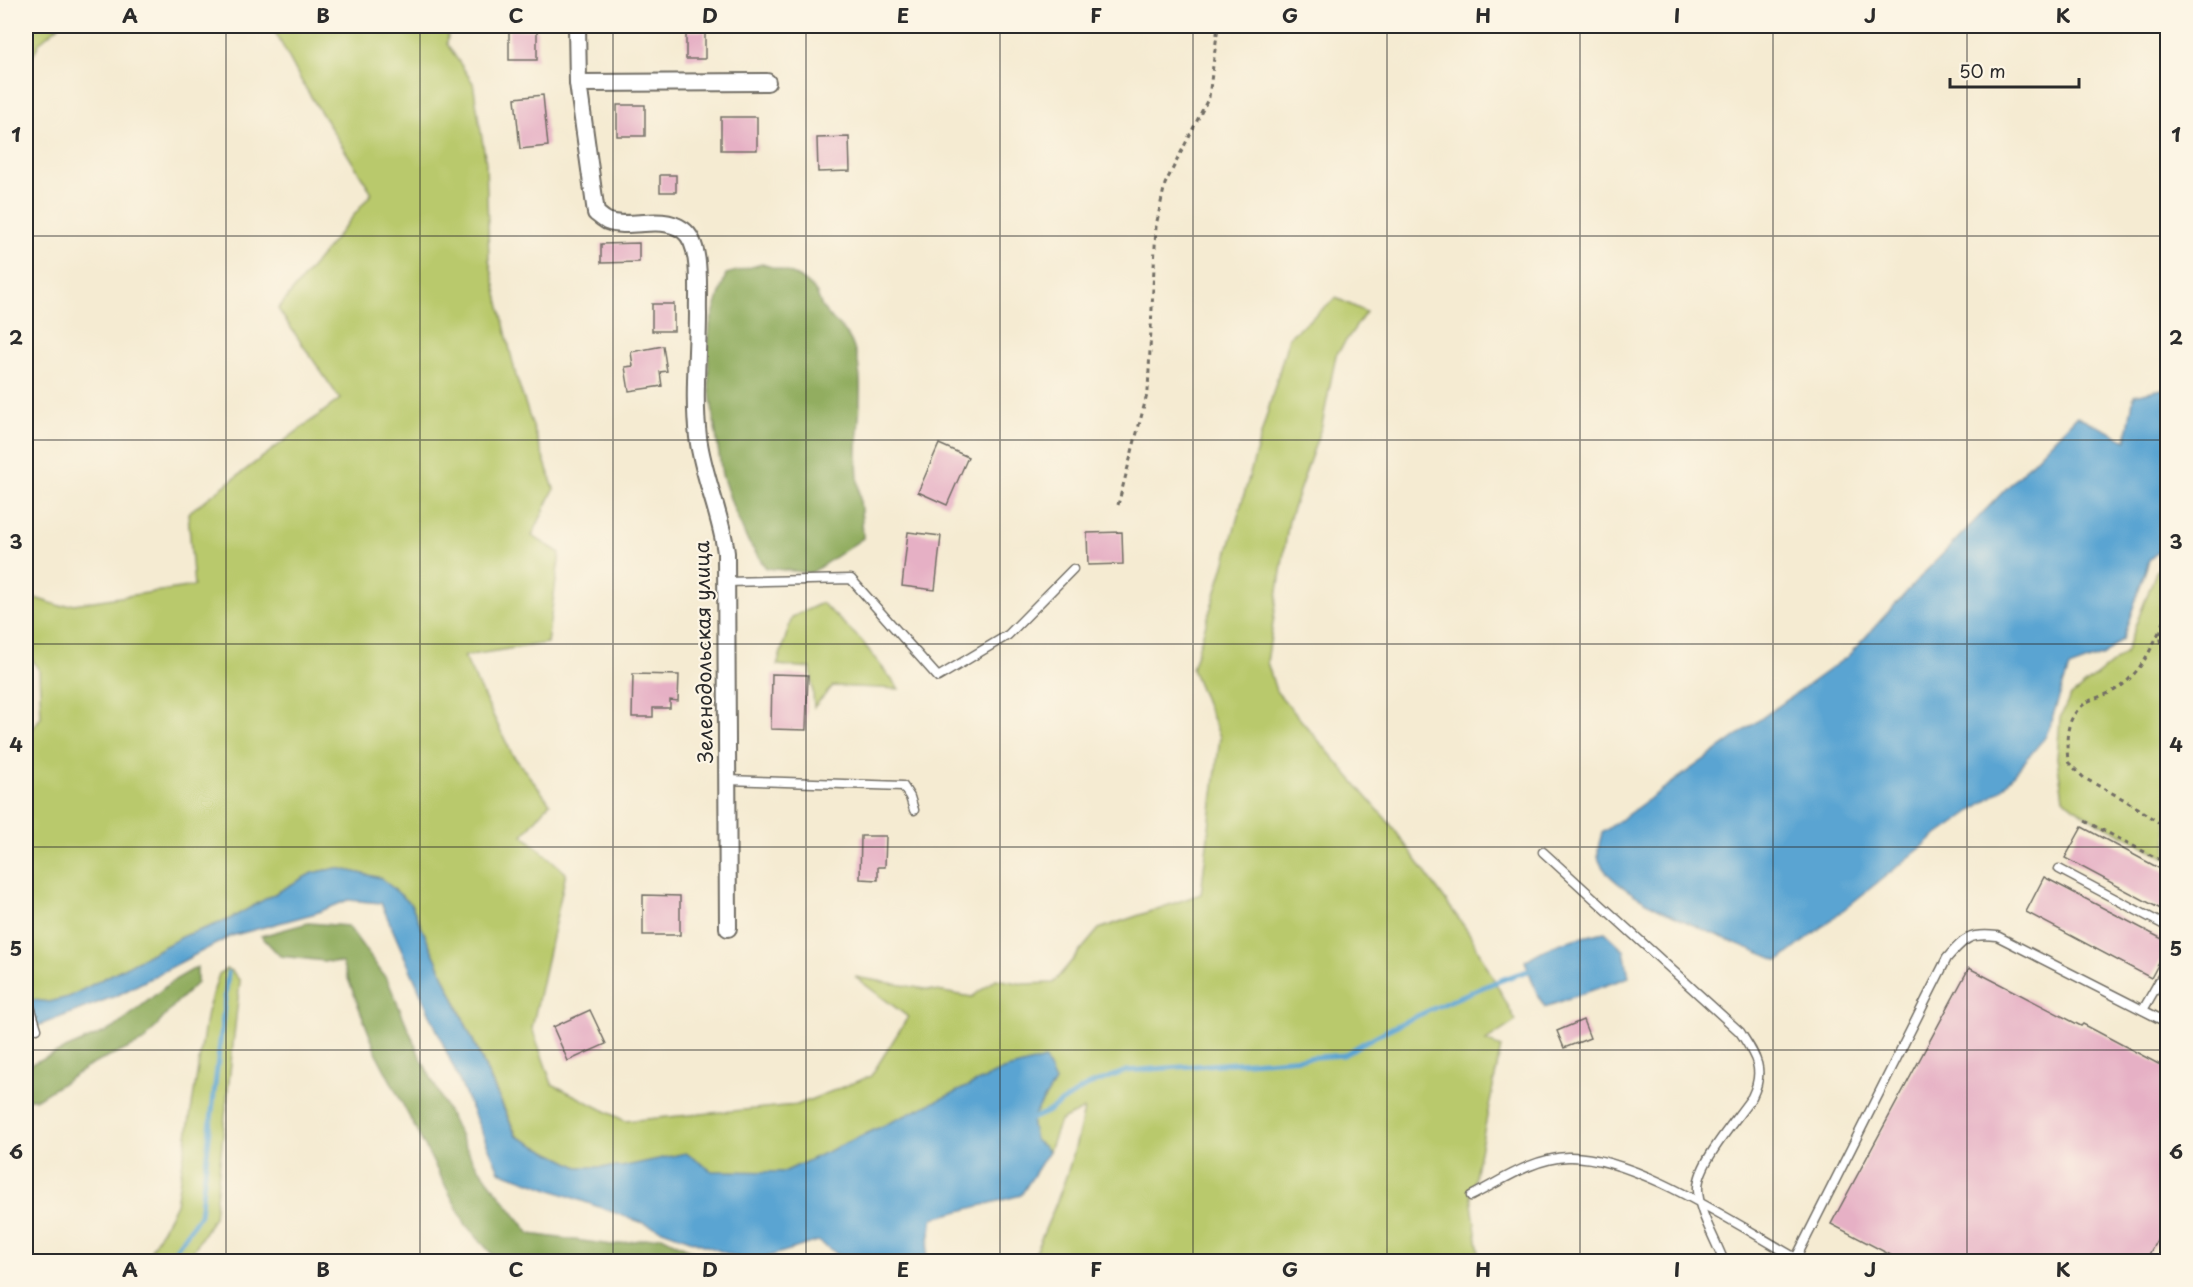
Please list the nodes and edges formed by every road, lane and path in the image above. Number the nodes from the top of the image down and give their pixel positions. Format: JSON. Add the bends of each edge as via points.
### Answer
{"nodes":[{"id":1,"x":577,"y":26,"type":"edge"},
{"id":2,"x":1218,"y":26,"type":"edge"},
{"id":3,"x":767,"y":82,"type":"dead end"},
{"id":4,"x":578,"y":83,"type":"junction"},
{"id":5,"x":1118,"y":505,"type":"dead end"},
{"id":6,"x":1073,"y":569,"type":"dead end"},
{"id":7,"x":726,"y":582,"type":"junction"},
{"id":8,"x":2168,"y":613,"type":"edge"},
{"id":9,"x":2159,"y":632,"type":"junction"},
{"id":10,"x":2168,"y":656,"type":"edge"},
{"id":11,"x":727,"y":780,"type":"junction"},
{"id":12,"x":914,"y":810,"type":"dead end"},
{"id":13,"x":2085,"y":821,"type":"dead end"},
{"id":14,"x":2168,"y":829,"type":"edge"},
{"id":15,"x":1543,"y":852,"type":"dead end"},
{"id":16,"x":2168,"y":864,"type":"edge"},
{"id":17,"x":2059,"y":869,"type":"dead end"},
{"id":18,"x":2168,"y":927,"type":"edge"},
{"id":19,"x":728,"y":928,"type":"dead end"},
{"id":20,"x":2168,"y":966,"type":"edge"},
{"id":21,"x":26,"y":993,"type":"edge"},
{"id":22,"x":2144,"y":1010,"type":"junction"},
{"id":23,"x":2168,"y":1023,"type":"edge"},
{"id":24,"x":38,"y":1029,"type":"dead end"},
{"id":25,"x":1471,"y":1196,"type":"dead end"},
{"id":26,"x":1701,"y":1205,"type":"junction"},
{"id":27,"x":1799,"y":1260,"type":"edge"},
{"id":28,"x":1724,"y":1262,"type":"edge"}],
"edges":[{"from":1,"to":4,"type":"street","name":"Зеленодольская улица"},
{"from":2,"to":5,"type":"path","via":[[1209,97],[1165,184],[1156,226],[1148,391]]},
{"from":3,"to":4,"type":"street"},
{"from":4,"to":7,"type":"street","name":"Зеленодольская улица","via":[[596,213],[607,221],[667,224],[684,231],[694,243],[698,438],[723,531]]},
{"from":6,"to":7,"type":"lane","via":[[1008,635],[938,677],[851,579]]},
{"from":7,"to":11,"type":"street","name":"Зеленодольская улица"},
{"from":8,"to":9,"type":"path"},
{"from":9,"to":10,"type":"path"},
{"from":9,"to":14,"type":"path","via":[[2135,673],[2115,690],[2078,709],[2069,724],[2066,745],[2068,762],[2084,778]]},
{"from":11,"to":12,"type":"lane","via":[[903,786]]},
{"from":11,"to":19,"type":"street","name":"Зеленодольская улица"},
{"from":13,"to":16,"type":"path"},
{"from":15,"to":26,"type":"lane","via":[[1740,1032],[1757,1059],[1758,1086],[1705,1163],[1698,1188]]},
{"from":17,"to":18,"type":"lane"},
{"from":20,"to":22,"type":"lane"},
{"from":21,"to":24,"type":"lane"},
{"from":22,"to":23,"type":"lane"},
{"from":22,"to":27,"type":"lane","via":[[1997,936],[1981,934],[1964,940],[1947,958]]},
{"from":25,"to":26,"type":"lane","via":[[1533,1164],[1567,1157],[1602,1160],[1665,1184]]},
{"from":26,"to":27,"type":"lane"},
{"from":26,"to":28,"type":"lane"}]}
